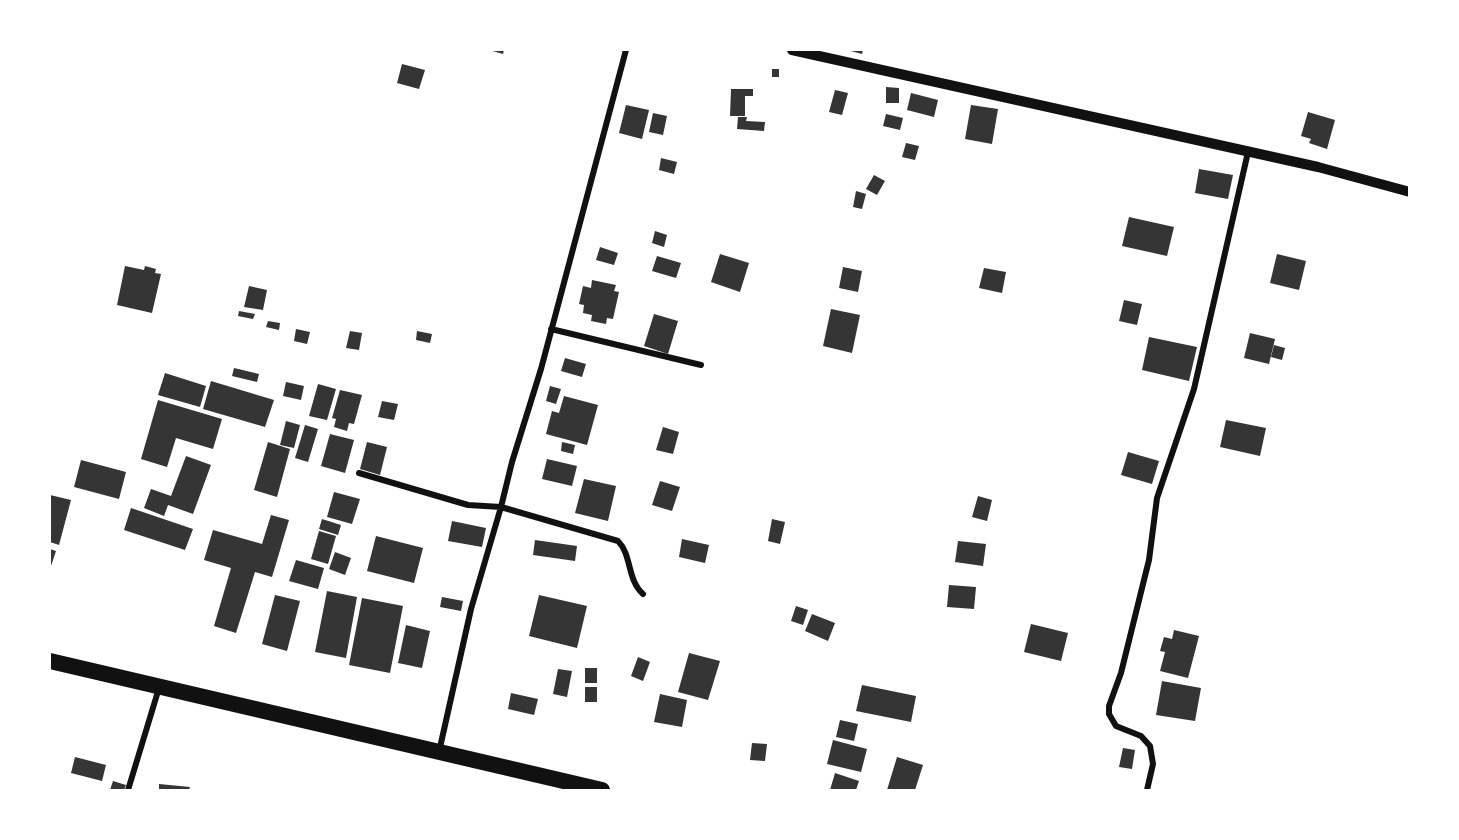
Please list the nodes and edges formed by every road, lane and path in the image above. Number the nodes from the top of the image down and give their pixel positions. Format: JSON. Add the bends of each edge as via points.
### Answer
{"nodes":[{"id":1,"x":626,"y":50,"type":"edge"},
{"id":2,"x":792,"y":50,"type":"edge"},
{"id":3,"x":1248,"y":152,"type":"junction"},
{"id":4,"x":1410,"y":192,"type":"edge"},
{"id":5,"x":551,"y":329,"type":"junction"},
{"id":6,"x":701,"y":365,"type":"dead end"},
{"id":7,"x":359,"y":473,"type":"dead end"},
{"id":8,"x":501,"y":507,"type":"junction"},
{"id":9,"x":643,"y":594,"type":"dead end"},
{"id":10,"x":50,"y":661,"type":"edge"},
{"id":11,"x":159,"y":687,"type":"junction"},
{"id":12,"x":439,"y":753,"type":"junction"},
{"id":13,"x":553,"y":785,"type":"edge"},
{"id":14,"x":128,"y":790,"type":"edge"},
{"id":15,"x":602,"y":790,"type":"edge"},
{"id":16,"x":1147,"y":790,"type":"edge"}],
"edges":[{"from":1,"to":5,"type":"street"},
{"from":2,"to":3,"type":"street"},
{"from":3,"to":4,"type":"street"},
{"from":3,"to":16,"type":"street","via":[[1194,389],[1157,498],[1145,576],[1109,706],[1116,726],[1140,736],[1150,746],[1153,764]]},
{"from":5,"to":6,"type":"street"},
{"from":5,"to":8,"type":"street"},
{"from":7,"to":8,"type":"street","via":[[468,505]]},
{"from":8,"to":9,"type":"street","via":[[618,542],[623,546],[634,583]]},
{"from":8,"to":12,"type":"street","via":[[471,609]]},
{"from":10,"to":11,"type":"highway"},
{"from":11,"to":12,"type":"highway"},
{"from":11,"to":14,"type":"street"},
{"from":12,"to":13,"type":"highway"},
{"from":13,"to":15,"type":"highway"}]}
